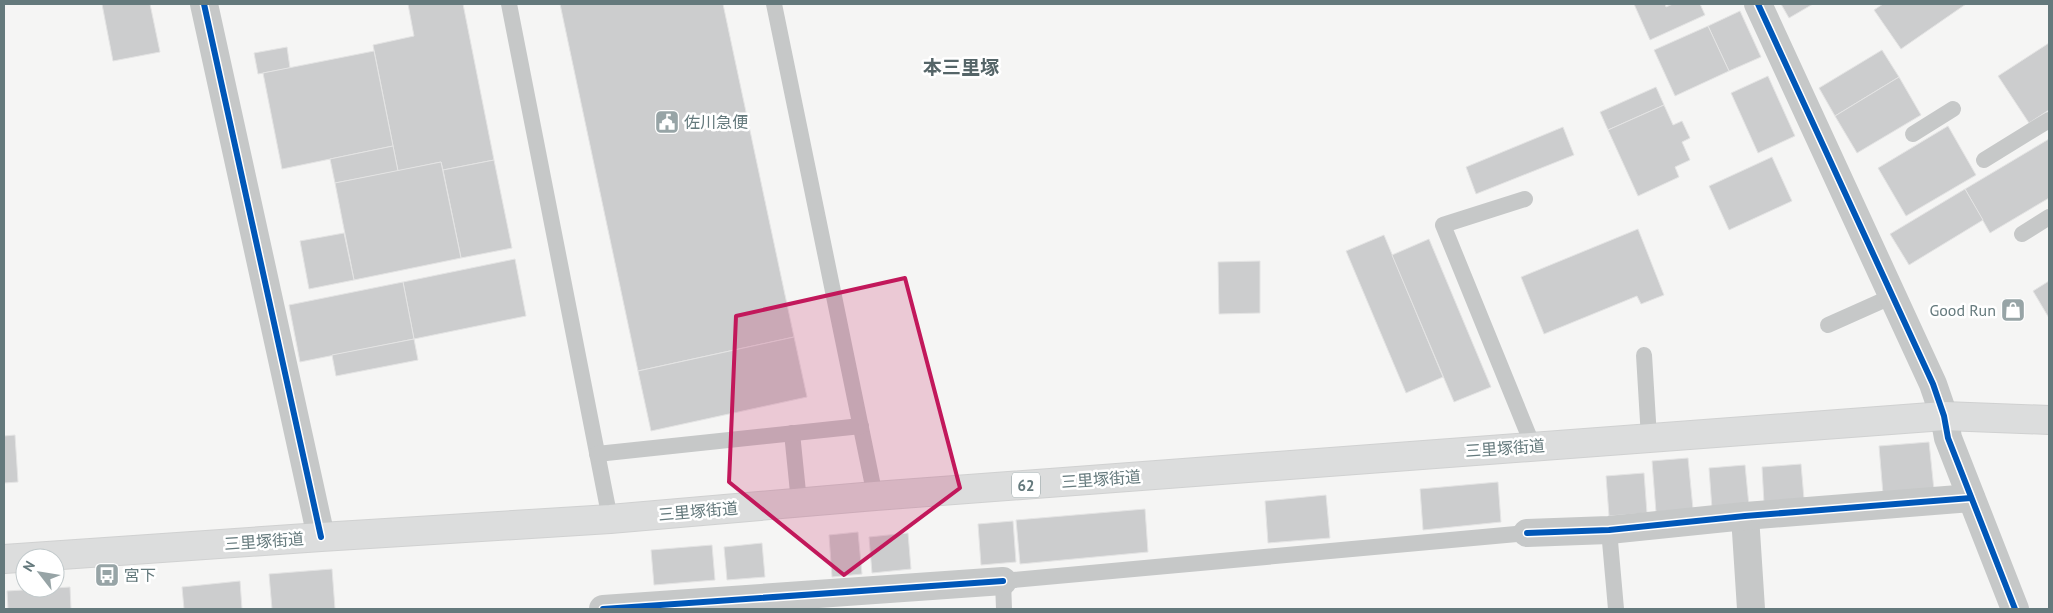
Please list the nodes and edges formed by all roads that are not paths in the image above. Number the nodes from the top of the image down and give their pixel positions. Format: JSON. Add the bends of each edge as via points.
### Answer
{"nodes":[{"id":1,"x":204,"y":4,"type":"edge"},
{"id":2,"x":509,"y":4,"type":"edge"},
{"id":3,"x":774,"y":4,"type":"edge"},
{"id":4,"x":1758,"y":4,"type":"edge"},
{"id":5,"x":1953,"y":109,"type":"dead end"},
{"id":6,"x":2049,"y":120,"type":"edge"},
{"id":7,"x":1913,"y":134,"type":"dead end"},
{"id":8,"x":1984,"y":160,"type":"dead end"},
{"id":9,"x":1526,"y":199,"type":"dead end"},
{"id":10,"x":2049,"y":217,"type":"edge"},
{"id":11,"x":2022,"y":234,"type":"dead end"},
{"id":12,"x":1893,"y":296,"type":"junction"},
{"id":13,"x":1828,"y":325,"type":"dead end"},
{"id":14,"x":1644,"y":355,"type":"dead end"},
{"id":15,"x":1944,"y":416,"type":"junction"},
{"id":16,"x":2049,"y":420,"type":"edge"},
{"id":17,"x":861,"y":426,"type":"junction"},
{"id":18,"x":792,"y":434,"type":"junction"},
{"id":19,"x":1650,"y":438,"type":"junction"},
{"id":20,"x":1534,"y":446,"type":"junction"},
{"id":21,"x":598,"y":454,"type":"junction"},
{"id":22,"x":875,"y":496,"type":"junction"},
{"id":23,"x":1971,"y":498,"type":"junction"},
{"id":24,"x":799,"y":502,"type":"junction"},
{"id":25,"x":1745,"y":516,"type":"junction"},
{"id":26,"x":610,"y":519,"type":"junction"},
{"id":27,"x":1608,"y":530,"type":"junction"},
{"id":28,"x":1527,"y":533,"type":"joint"},
{"id":29,"x":321,"y":537,"type":"junction"},
{"id":30,"x":4,"y":559,"type":"edge"},
{"id":31,"x":1003,"y":581,"type":"junction"},
{"id":32,"x":603,"y":609,"type":"edge"},
{"id":33,"x":1004,"y":609,"type":"edge"},
{"id":34,"x":1616,"y":609,"type":"edge"},
{"id":35,"x":1752,"y":609,"type":"edge"},
{"id":36,"x":2015,"y":609,"type":"edge"}],
"edges":[{"from":1,"to":29,"type":"street"},
{"from":2,"to":21,"type":"lane"},
{"from":3,"to":17,"type":"lane"},
{"from":4,"to":12,"type":"street"},
{"from":5,"to":7,"type":"lane"},
{"from":6,"to":8,"type":"lane"},
{"from":9,"to":20,"type":"lane","via":[[1443,225]]},
{"from":10,"to":11,"type":"lane"},
{"from":12,"to":13,"type":"lane"},
{"from":12,"to":15,"type":"street"},
{"from":14,"to":19,"type":"lane"},
{"from":15,"to":16,"type":"main road","name":"三里塚街道","number":"62"},
{"from":15,"to":19,"type":"main road","name":"三里塚街道","number":"62"},
{"from":15,"to":23,"type":"street","via":[[1948,438]]},
{"from":17,"to":18,"type":"lane"},
{"from":17,"to":22,"type":"lane"},
{"from":18,"to":21,"type":"lane"},
{"from":18,"to":24,"type":"lane"},
{"from":19,"to":20,"type":"main road","name":"三里塚街道","number":"62"},
{"from":20,"to":22,"type":"main road","name":"三里塚街道","number":"62"},
{"from":21,"to":26,"type":"lane"},
{"from":22,"to":24,"type":"main road","name":"三里塚街道","number":"62"},
{"from":23,"to":25,"type":"street"},
{"from":23,"to":36,"type":"street"},
{"from":24,"to":26,"type":"main road","name":"三里塚街道","number":"62"},
{"from":25,"to":27,"type":"street"},
{"from":25,"to":35,"type":"street"},
{"from":26,"to":29,"type":"main road","name":"三里塚街道","number":"62"},
{"from":27,"to":28,"type":"street"},
{"from":27,"to":34,"type":"lane"},
{"from":28,"to":31,"type":"lane"},
{"from":29,"to":30,"type":"main road","name":"三里塚街道","number":"62"},
{"from":31,"to":32,"type":"street"},
{"from":31,"to":33,"type":"lane"}]}
